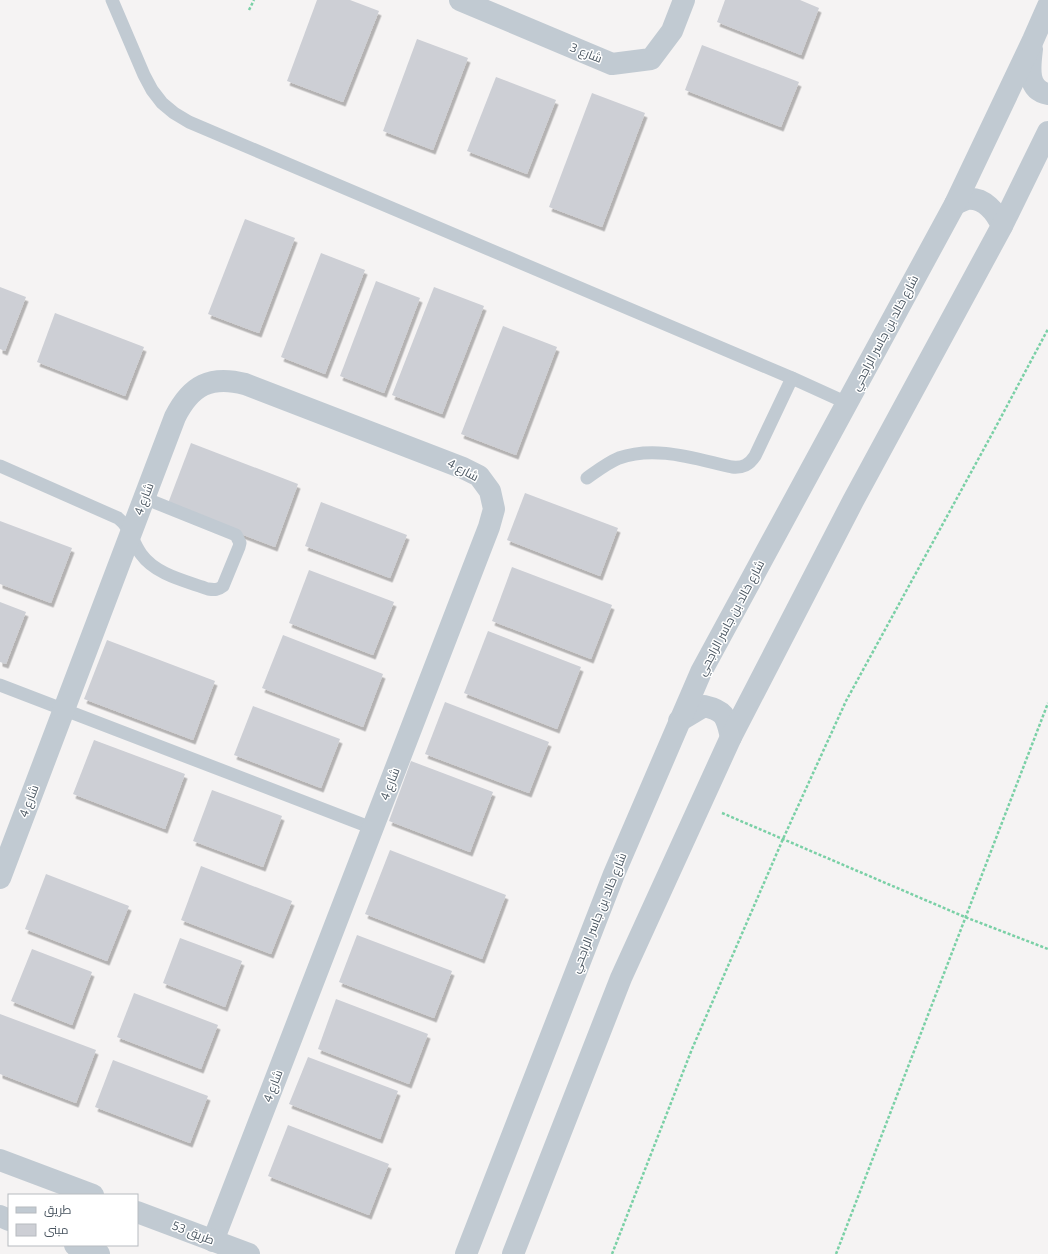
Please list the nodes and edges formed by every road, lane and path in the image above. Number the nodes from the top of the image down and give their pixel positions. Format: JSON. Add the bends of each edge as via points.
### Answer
{"nodes":[{"id":1,"x":112,"y":0,"type":"edge"},
{"id":2,"x":254,"y":0,"type":"edge"},
{"id":3,"x":460,"y":0,"type":"edge"},
{"id":4,"x":684,"y":0,"type":"edge"},
{"id":5,"x":1048,"y":6,"type":"edge"},
{"id":6,"x":249,"y":10,"type":"dead end"},
{"id":7,"x":1033,"y":40,"type":"junction"},
{"id":8,"x":1048,"y":94,"type":"edge"},
{"id":9,"x":1048,"y":132,"type":"edge"},
{"id":10,"x":955,"y":204,"type":"junction"},
{"id":11,"x":1002,"y":226,"type":"junction"},
{"id":12,"x":1048,"y":328,"type":"edge"},
{"id":13,"x":792,"y":378,"type":"junction"},
{"id":14,"x":847,"y":403,"type":"junction"},
{"id":15,"x":0,"y":466,"type":"edge"},
{"id":16,"x":587,"y":478,"type":"dead end"},
{"id":17,"x":144,"y":498,"type":"junction"},
{"id":18,"x":131,"y":533,"type":"junction"},
{"id":19,"x":0,"y":685,"type":"edge"},
{"id":20,"x":1048,"y":703,"type":"edge"},
{"id":21,"x":64,"y":709,"type":"junction"},
{"id":22,"x":680,"y":721,"type":"junction"},
{"id":23,"x":731,"y":737,"type":"junction"},
{"id":24,"x":700,"y":804,"type":"junction"},
{"id":25,"x":372,"y":828,"type":"junction"},
{"id":26,"x":783,"y":839,"type":"junction"},
{"id":27,"x":0,"y":878,"type":"edge"},
{"id":28,"x":965,"y":917,"type":"junction"},
{"id":29,"x":1048,"y":949,"type":"edge"},
{"id":30,"x":0,"y":1160,"type":"edge"},
{"id":31,"x":90,"y":1194,"type":"edge"},
{"id":32,"x":138,"y":1212,"type":"edge"},
{"id":33,"x":213,"y":1241,"type":"junction"},
{"id":34,"x":78,"y":1246,"type":"edge"},
{"id":35,"x":465,"y":1251,"type":"edge"},
{"id":36,"x":99,"y":1254,"type":"edge"},
{"id":37,"x":248,"y":1254,"type":"edge"},
{"id":38,"x":513,"y":1254,"type":"edge"},
{"id":39,"x":612,"y":1254,"type":"edge"},
{"id":40,"x":836,"y":1254,"type":"edge"}],
"edges":[{"from":1,"to":13,"type":"lane","via":[[152,90],[162,103],[189,122]]},
{"from":2,"to":6,"type":"path"},
{"from":3,"to":4,"type":"street","name":"شارع 3","via":[[612,64],[651,59],[672,31]]},
{"from":5,"to":7,"type":"street","name":"شارع خالد بن جاسر الراجحي"},
{"from":7,"to":8,"type":"street","via":[[1030,69],[1033,84],[1042,93]]},
{"from":7,"to":10,"type":"street","name":"شارع خالد بن جاسر الراجحي"},
{"from":9,"to":11,"type":"street"},
{"from":10,"to":11,"type":"street","via":[[967,199],[980,201],[992,210]]},
{"from":10,"to":14,"type":"street","name":"شارع خالد بن جاسر الراجحي"},
{"from":11,"to":23,"type":"street"},
{"from":12,"to":26,"type":"path","via":[[846,701]]},
{"from":13,"to":14,"type":"lane"},
{"from":13,"to":16,"type":"lane","via":[[755,456],[745,466],[739,468],[671,454],[644,453],[618,459]]},
{"from":14,"to":22,"type":"street","name":"شارع خالد بن جاسر الراجحي","via":[[701,672]]},
{"from":15,"to":18,"type":"lane","via":[[112,515],[124,522]]},
{"from":17,"to":18,"type":"street","name":"شارع 4"},
{"from":17,"to":18,"type":"lane","via":[[236,535],[239,547],[223,586],[214,590],[208,589],[158,569],[141,554]]},
{"from":17,"to":25,"type":"street","name":"شارع 4","via":[[182,404],[191,393],[203,385],[217,381],[245,384],[463,468],[479,476],[490,491],[494,509],[489,527]]},
{"from":18,"to":21,"type":"street","name":"شارع 4"},
{"from":19,"to":21,"type":"lane"},
{"from":20,"to":28,"type":"path"},
{"from":21,"to":25,"type":"lane"},
{"from":21,"to":27,"type":"street","name":"شارع 4"},
{"from":22,"to":23,"type":"street","via":[[704,706],[716,709],[726,718]]},
{"from":22,"to":35,"type":"street","name":"شارع خالد بن جاسر الراجحي","via":[[614,874]]},
{"from":23,"to":24,"type":"street"},
{"from":24,"to":26,"type":"path"},
{"from":24,"to":38,"type":"street","via":[[621,978]]},
{"from":25,"to":33,"type":"street","name":"شارع 4"},
{"from":26,"to":28,"type":"path"},
{"from":26,"to":39,"type":"path","via":[[692,1049]]},
{"from":28,"to":29,"type":"path"},
{"from":28,"to":40,"type":"path"},
{"from":30,"to":31,"type":"street"},
{"from":32,"to":33,"type":"street","name":"طريق 53"},
{"from":33,"to":37,"type":"street","name":"طريق 53"},
{"from":34,"to":36,"type":"street"}]}
